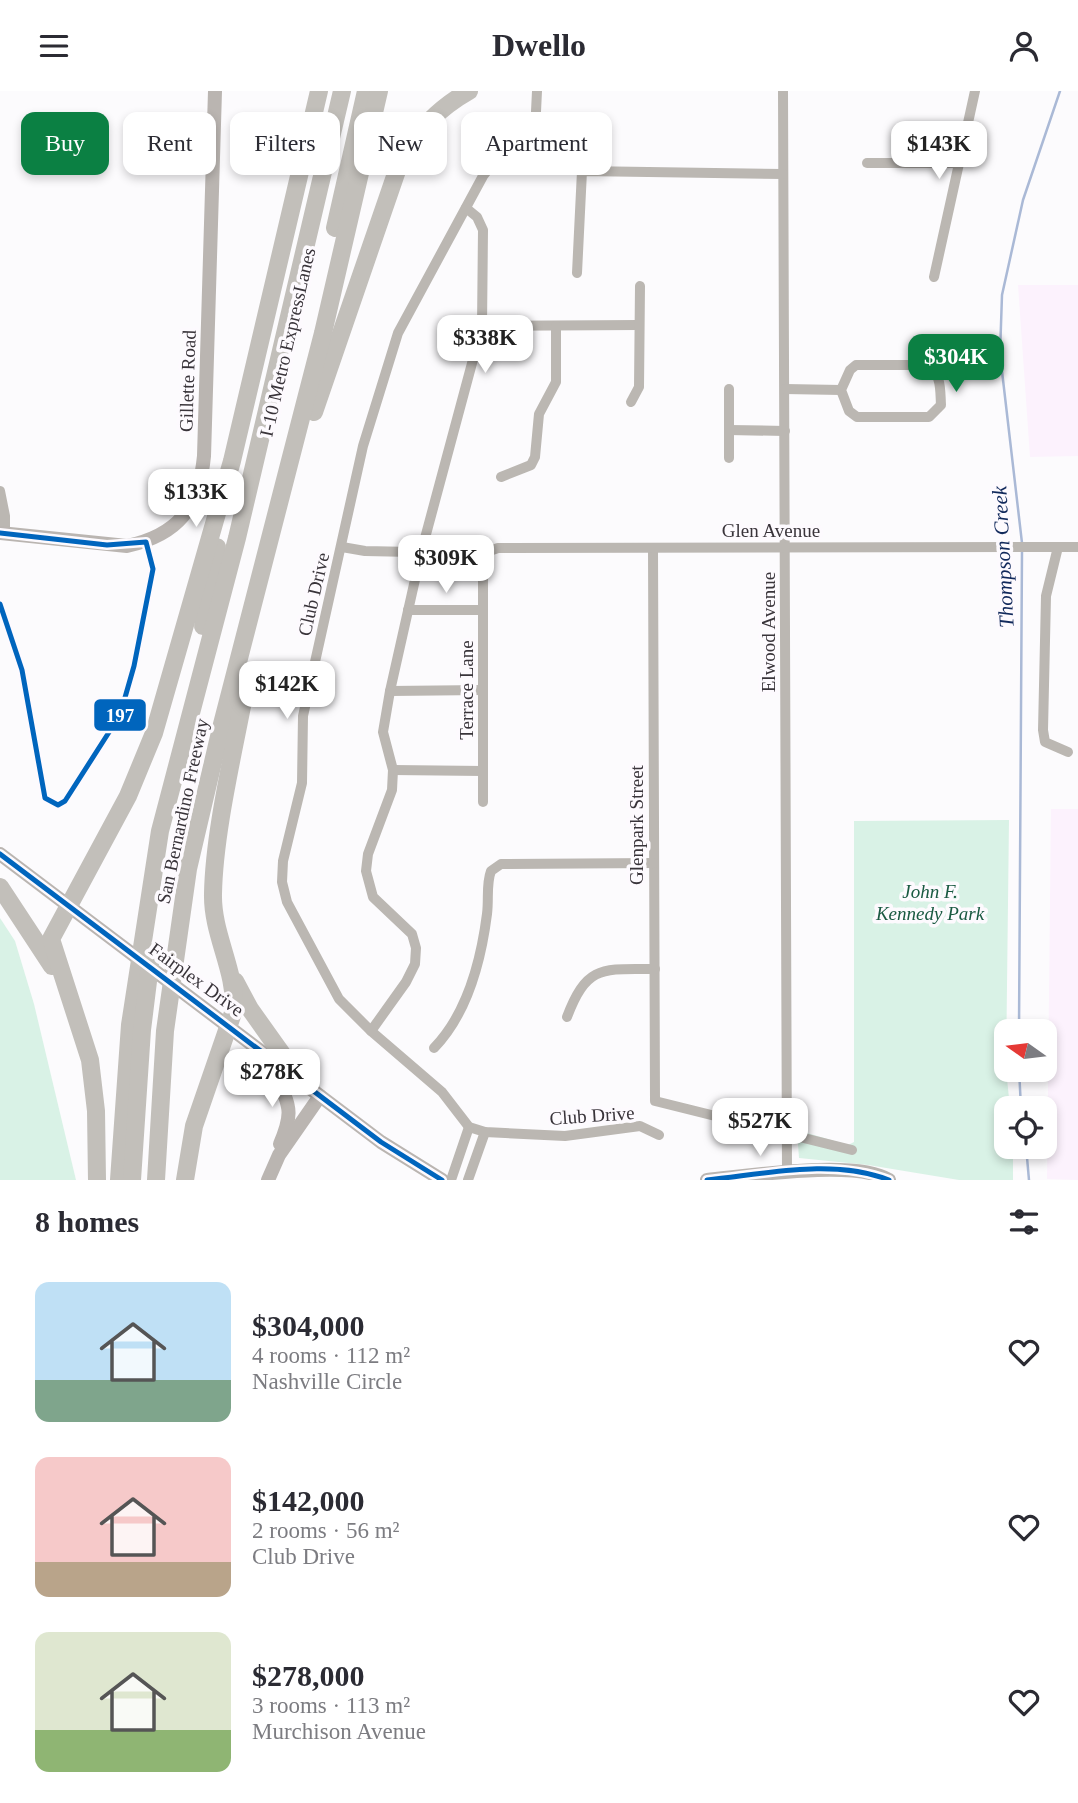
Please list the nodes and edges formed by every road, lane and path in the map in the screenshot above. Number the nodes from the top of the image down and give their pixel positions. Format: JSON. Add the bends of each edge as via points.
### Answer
{"nodes":[{"id":1,"x":215,"y":91,"type":"edge"},
{"id":2,"x":310,"y":91,"type":"edge"},
{"id":3,"x":319,"y":91,"type":"edge"},
{"id":4,"x":342,"y":91,"type":"edge"},
{"id":5,"x":355,"y":91,"type":"edge"},
{"id":6,"x":366,"y":91,"type":"edge"},
{"id":7,"x":379,"y":91,"type":"edge"},
{"id":8,"x":469,"y":91,"type":"edge"},
{"id":9,"x":537,"y":91,"type":"edge"},
{"id":10,"x":783,"y":91,"type":"edge"},
{"id":11,"x":975,"y":91,"type":"edge"},
{"id":12,"x":308,"y":112,"type":"edge"},
{"id":13,"x":314,"y":112,"type":"edge"},
{"id":14,"x":867,"y":163,"type":"dead end"},
{"id":15,"x":959,"y":163,"type":"junction"},
{"id":16,"x":783,"y":174,"type":"junction"},
{"id":17,"x":300,"y":175,"type":"edge"},
{"id":18,"x":318,"y":188,"type":"junction"},
{"id":19,"x":466,"y":208,"type":"junction"},
{"id":20,"x":577,"y":273,"type":"dead end"},
{"id":21,"x":934,"y":277,"type":"dead end"},
{"id":22,"x":640,"y":286,"type":"dead end"},
{"id":23,"x":482,"y":325,"type":"junction"},
{"id":24,"x":556,"y":325,"type":"junction"},
{"id":25,"x":639,"y":325,"type":"junction"},
{"id":26,"x":729,"y":389,"type":"dead end"},
{"id":27,"x":785,"y":389,"type":"junction"},
{"id":28,"x":841,"y":390,"type":"junction"},
{"id":29,"x":631,"y":402,"type":"dead end"},
{"id":30,"x":729,"y":431,"type":"junction"},
{"id":31,"x":785,"y":431,"type":"junction"},
{"id":32,"x":729,"y":458,"type":"dead end"},
{"id":33,"x":232,"y":461,"type":"junction"},
{"id":34,"x":501,"y":477,"type":"dead end"},
{"id":35,"x":0,"y":491,"type":"edge"},
{"id":36,"x":275,"y":528,"type":"junction"},
{"id":37,"x":2,"y":533,"type":"edge"},
{"id":38,"x":342,"y":547,"type":"junction"},
{"id":39,"x":1058,"y":547,"type":"junction"},
{"id":40,"x":1078,"y":547,"type":"edge"},
{"id":41,"x":653,"y":548,"type":"junction"},
{"id":42,"x":786,"y":548,"type":"junction"},
{"id":43,"x":421,"y":553,"type":"junction"},
{"id":44,"x":483,"y":577,"type":"dead end"},
{"id":45,"x":408,"y":610,"type":"junction"},
{"id":46,"x":483,"y":611,"type":"junction"},
{"id":47,"x":215,"y":619,"type":"junction"},
{"id":48,"x":238,"y":663,"type":"junction"},
{"id":49,"x":483,"y":690,"type":"junction"},
{"id":50,"x":390,"y":691,"type":"junction"},
{"id":51,"x":182,"y":745,"type":"junction"},
{"id":52,"x":1068,"y":752,"type":"dead end"},
{"id":53,"x":393,"y":770,"type":"junction"},
{"id":54,"x":483,"y":771,"type":"junction"},
{"id":55,"x":483,"y":802,"type":"dead end"},
{"id":56,"x":0,"y":854,"type":"edge"},
{"id":57,"x":654,"y":863,"type":"junction"},
{"id":58,"x":0,"y":887,"type":"edge"},
{"id":59,"x":68,"y":906,"type":"junction"},
{"id":60,"x":654,"y":969,"type":"junction"},
{"id":61,"x":229,"y":972,"type":"junction"},
{"id":62,"x":74,"y":1005,"type":"junction"},
{"id":63,"x":567,"y":1017,"type":"dead end"},
{"id":64,"x":228,"y":1026,"type":"junction"},
{"id":65,"x":371,"y":1031,"type":"junction"},
{"id":66,"x":434,"y":1048,"type":"dead end"},
{"id":67,"x":277,"y":1063,"type":"junction"},
{"id":68,"x":302,"y":1082,"type":"junction"},
{"id":69,"x":320,"y":1095,"type":"junction"},
{"id":70,"x":469,"y":1127,"type":"junction"},
{"id":71,"x":485,"y":1132,"type":"junction"},
{"id":72,"x":786,"y":1133,"type":"junction"},
{"id":73,"x":659,"y":1135,"type":"dead end"},
{"id":74,"x":852,"y":1150,"type":"dead end"},
{"id":75,"x":279,"y":1155,"type":"junction"},
{"id":76,"x":794,"y":1176,"type":"edge"},
{"id":77,"x":97,"y":1180,"type":"edge"},
{"id":78,"x":119,"y":1180,"type":"edge"},
{"id":79,"x":132,"y":1180,"type":"edge"},
{"id":80,"x":145,"y":1180,"type":"edge"},
{"id":81,"x":156,"y":1180,"type":"edge"},
{"id":82,"x":185,"y":1180,"type":"edge"},
{"id":83,"x":268,"y":1180,"type":"edge"},
{"id":84,"x":442,"y":1180,"type":"edge"},
{"id":85,"x":451,"y":1180,"type":"edge"},
{"id":86,"x":468,"y":1180,"type":"edge"},
{"id":87,"x":707,"y":1180,"type":"edge"},
{"id":88,"x":889,"y":1180,"type":"edge"}],
"edges":[{"from":1,"to":37,"type":"main road","name":"Gillette Road","via":[[204,456],[196,497],[174,526],[160,536],[127,546]]},
{"from":2,"to":12,"type":"highway"},
{"from":3,"to":13,"type":"highway"},
{"from":4,"to":18,"type":"highway","name":"San Bernardino Freeway"},
{"from":5,"to":18,"type":"highway","via":[[338,162]]},
{"from":6,"to":80,"type":"highway","name":"I-10 Metro ExpressLanes","via":[[300,383],[188,814],[156,1005]]},
{"from":7,"to":36,"type":"highway","name":"San Bernardino Freeway"},
{"from":8,"to":36,"type":"highway","via":[[422,128],[396,170]]},
{"from":9,"to":19,"type":"street","name":"Club Drive","via":[[535,132],[490,166]]},
{"from":10,"to":16,"type":"street","name":"Elwood Avenue"},
{"from":11,"to":15,"type":"street"},
{"from":14,"to":15,"type":"street"},
{"from":15,"to":21,"type":"street"},
{"from":16,"to":20,"type":"street","via":[[582,171]]},
{"from":16,"to":27,"type":"street","name":"Elwood Avenue"},
{"from":17,"to":33,"type":"highway"},
{"from":18,"to":47,"type":"highway","name":"San Bernardino Freeway"},
{"from":19,"to":23,"type":"street","via":[[483,230]]},
{"from":19,"to":38,"type":"street","name":"Club Drive","via":[[398,333],[363,446]]},
{"from":22,"to":25,"type":"street"},
{"from":23,"to":24,"type":"street"},
{"from":23,"to":43,"type":"street"},
{"from":24,"to":25,"type":"street"},
{"from":24,"to":34,"type":"street","via":[[556,382],[539,414],[536,457],[531,465]]},
{"from":25,"to":29,"type":"street","via":[[639,387]]},
{"from":26,"to":30,"type":"street"},
{"from":27,"to":28,"type":"street"},
{"from":27,"to":31,"type":"street","name":"Elwood Avenue"},
{"from":28,"to":28,"type":"street","via":[[849,411],[857,417],[929,417],[941,405],[938,375],[925,365],[856,365]]},
{"from":30,"to":31,"type":"street"},
{"from":30,"to":32,"type":"street"},
{"from":31,"to":42,"type":"street","name":"Elwood Avenue"},
{"from":33,"to":51,"type":"highway"},
{"from":33,"to":59,"type":"highway","via":[[146,754]]},
{"from":35,"to":37,"type":"street","via":[[5,516]]},
{"from":36,"to":48,"type":"highway","name":"San Bernardino Freeway"},
{"from":38,"to":43,"type":"street","name":"Glen Avenue"},
{"from":38,"to":65,"type":"street","name":"Club Drive","via":[[303,716],[302,783],[282,882],[287,902],[324,975],[339,999]]},
{"from":39,"to":40,"type":"street","name":"Glen Avenue"},
{"from":39,"to":42,"type":"street","name":"Glen Avenue"},
{"from":39,"to":52,"type":"street","via":[[1046,596],[1043,730],[1045,742]]},
{"from":41,"to":42,"type":"street","name":"Glen Avenue"},
{"from":41,"to":43,"type":"street","name":"Glen Avenue","via":[[498,548],[465,557],[459,553],[426,559]]},
{"from":41,"to":57,"type":"street","name":"Glenpark Street"},
{"from":42,"to":72,"type":"street","name":"Elwood Avenue"},
{"from":43,"to":45,"type":"street"},
{"from":44,"to":46,"type":"street","name":"Terrace Lane"},
{"from":45,"to":46,"type":"street"},
{"from":45,"to":50,"type":"street"},
{"from":46,"to":49,"type":"street","name":"Terrace Lane"},
{"from":47,"to":51,"type":"highway","name":"San Bernardino Freeway"},
{"from":47,"to":79,"type":"highway","via":[[219,645],[177,807],[152,943]]},
{"from":48,"to":61,"type":"highway","via":[[243,701],[213,893],[218,942]]},
{"from":48,"to":81,"type":"highway","name":"San Bernardino Freeway","via":[[198,824],[176,943],[161,1076]]},
{"from":49,"to":50,"type":"street"},
{"from":49,"to":54,"type":"street","name":"Terrace Lane"},
{"from":50,"to":53,"type":"street","via":[[383,732]]},
{"from":51,"to":78,"type":"highway","name":"San Bernardino Freeway","via":[[160,831],[139,955]]},
{"from":53,"to":54,"type":"street"},
{"from":53,"to":65,"type":"street","via":[[389,805],[368,854],[367,885],[373,897],[412,934],[415,964]]},
{"from":54,"to":55,"type":"street","name":"Terrace Lane"},
{"from":56,"to":59,"type":"main road","name":"Fairplex Drive"},
{"from":57,"to":60,"type":"street","name":"Glenpark Street"},
{"from":57,"to":66,"type":"street","via":[[501,864],[491,871],[484,940],[470,987],[450,1032]]},
{"from":58,"to":62,"type":"highway"},
{"from":59,"to":62,"type":"highway","via":[[51,939]]},
{"from":59,"to":64,"type":"main road","name":"Fairplex Drive"},
{"from":60,"to":63,"type":"street","via":[[594,973],[583,982]]},
{"from":60,"to":72,"type":"street","name":"Glenpark Street","via":[[656,1101]]},
{"from":61,"to":64,"type":"highway","via":[[235,995]]},
{"from":61,"to":68,"type":"highway"},
{"from":62,"to":77,"type":"highway","via":[[94,1083]]},
{"from":64,"to":67,"type":"main road","name":"Fairplex Drive"},
{"from":64,"to":82,"type":"highway","via":[[194,1126]]},
{"from":65,"to":70,"type":"street","name":"Club Drive","via":[[442,1091]]},
{"from":67,"to":68,"type":"main road","name":"Fairplex Drive"},
{"from":67,"to":75,"type":"main road","via":[[278,1083],[290,1104]]},
{"from":68,"to":69,"type":"main road","name":"Fairplex Drive"},
{"from":69,"to":75,"type":"main road"},
{"from":69,"to":84,"type":"main road","name":"Fairplex Drive","via":[[408,1161]]},
{"from":70,"to":71,"type":"street","name":"Club Drive"},
{"from":70,"to":85,"type":"street"},
{"from":71,"to":73,"type":"street","name":"Club Drive","via":[[565,1136],[640,1126]]},
{"from":71,"to":86,"type":"street"},
{"from":72,"to":74,"type":"street"},
{"from":72,"to":76,"type":"street","name":"Elwood Avenue"},
{"from":75,"to":83,"type":"main road"},
{"from":76,"to":87,"type":"main road"},
{"from":76,"to":88,"type":"main road","via":[[802,1168]]}]}
